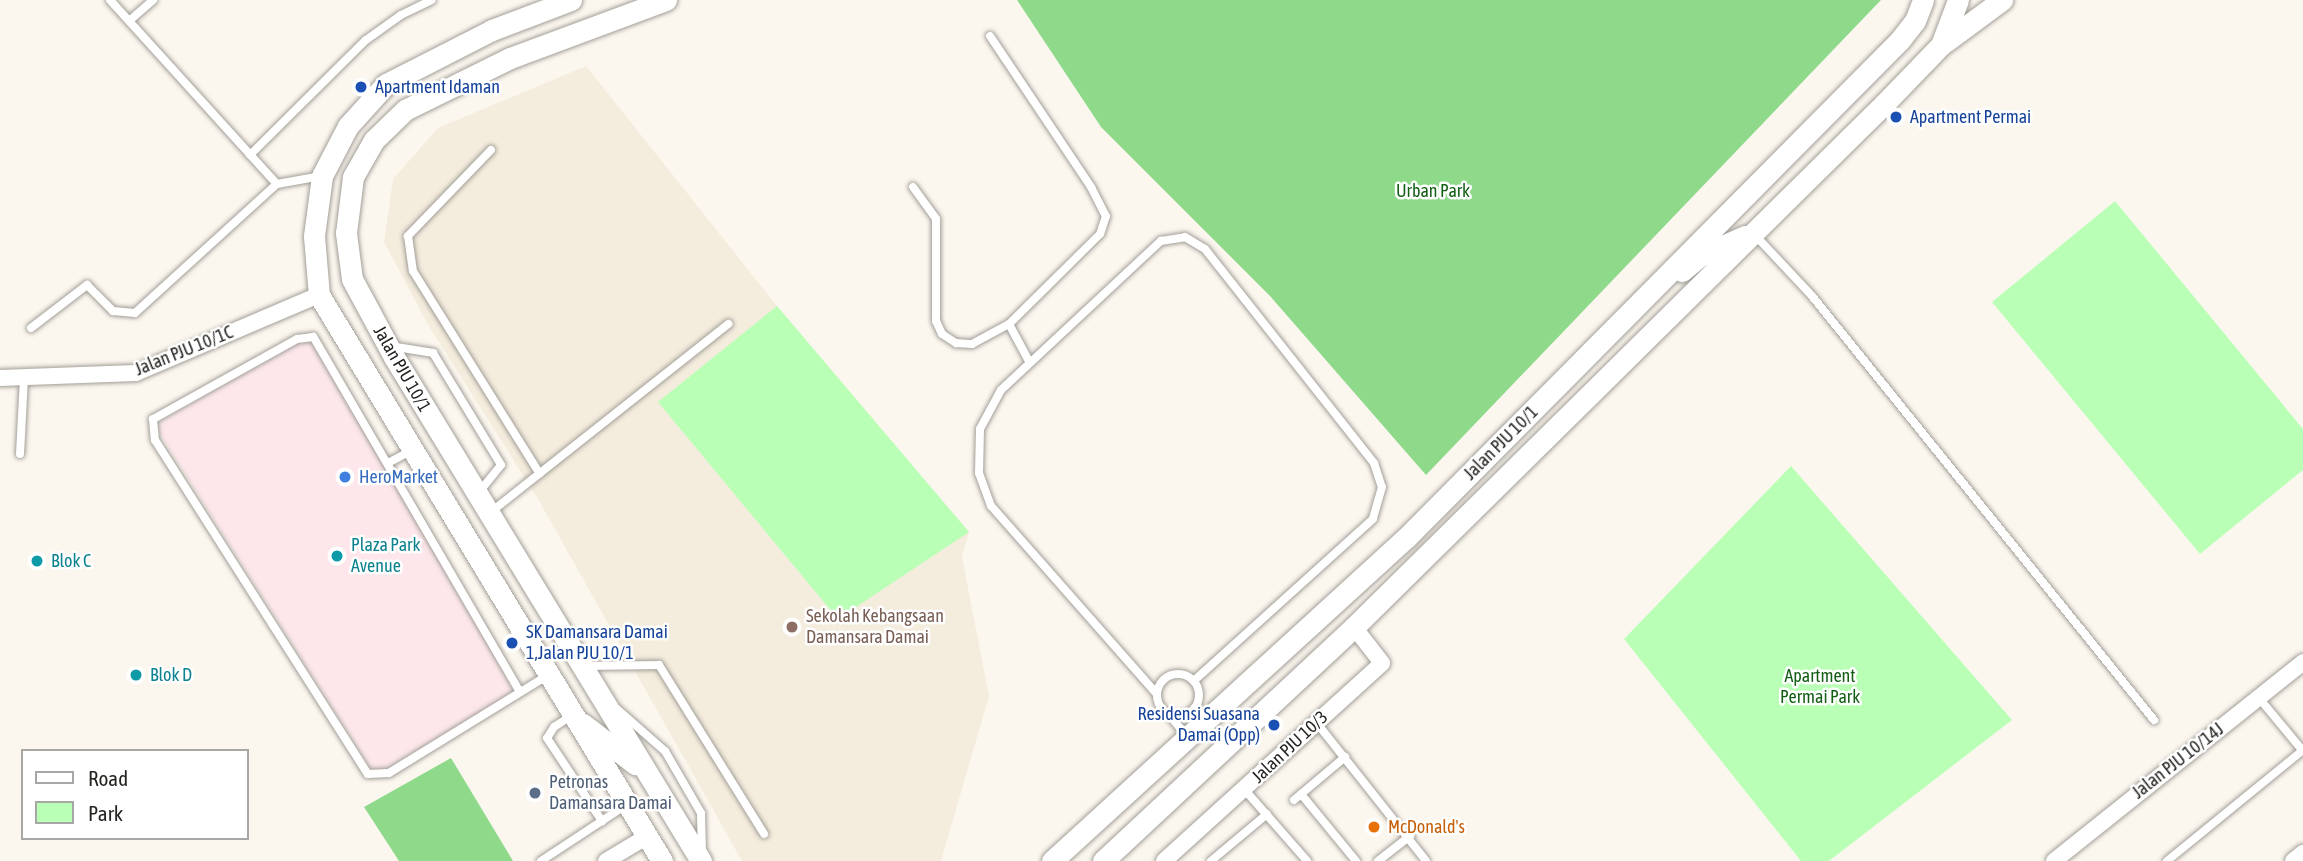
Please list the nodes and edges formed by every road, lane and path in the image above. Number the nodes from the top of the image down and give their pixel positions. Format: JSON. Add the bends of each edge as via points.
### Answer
{"nodes":[{"id":1,"x":110,"y":0,"type":"edge"},
{"id":2,"x":153,"y":0,"type":"edge"},
{"id":3,"x":432,"y":0,"type":"edge"},
{"id":4,"x":571,"y":0,"type":"edge"},
{"id":5,"x":666,"y":0,"type":"edge"},
{"id":6,"x":1923,"y":0,"type":"edge"},
{"id":7,"x":1958,"y":0,"type":"edge"},
{"id":8,"x":2002,"y":0,"type":"edge"},
{"id":9,"x":129,"y":21,"type":"junction"},
{"id":10,"x":989,"y":36,"type":"dead end"},
{"id":11,"x":1941,"y":44,"type":"junction"},
{"id":12,"x":491,"y":150,"type":"dead end"},
{"id":13,"x":250,"y":155,"type":"junction"},
{"id":14,"x":322,"y":176,"type":"junction"},
{"id":15,"x":277,"y":184,"type":"junction"},
{"id":16,"x":914,"y":187,"type":"dead end"},
{"id":17,"x":1754,"y":234,"type":"junction"},
{"id":18,"x":318,"y":295,"type":"junction"},
{"id":19,"x":728,"y":324,"type":"dead end"},
{"id":20,"x":1009,"y":324,"type":"junction"},
{"id":21,"x":31,"y":328,"type":"dead end"},
{"id":22,"x":387,"y":345,"type":"junction"},
{"id":23,"x":1590,"y":354,"type":"junction"},
{"id":24,"x":1030,"y":363,"type":"junction"},
{"id":25,"x":0,"y":377,"type":"edge"},
{"id":26,"x":24,"y":377,"type":"junction"},
{"id":27,"x":412,"y":450,"type":"junction"},
{"id":28,"x":20,"y":454,"type":"dead end"},
{"id":29,"x":388,"y":463,"type":"junction"},
{"id":30,"x":540,"y":474,"type":"junction"},
{"id":31,"x":477,"y":495,"type":"junction"},
{"id":32,"x":489,"y":514,"type":"junction"},
{"id":33,"x":1354,"y":627,"type":"junction"},
{"id":34,"x":2303,"y":662,"type":"edge"},
{"id":35,"x":581,"y":666,"type":"junction"},
{"id":36,"x":548,"y":675,"type":"junction"},
{"id":37,"x":1194,"y":681,"type":"junction"},
{"id":38,"x":520,"y":692,"type":"junction"},
{"id":39,"x":1156,"y":693,"type":"junction"},
{"id":40,"x":1200,"y":694,"type":"junction"},
{"id":41,"x":598,"y":695,"type":"junction"},
{"id":42,"x":2259,"y":698,"type":"junction"},
{"id":43,"x":1214,"y":711,"type":"junction"},
{"id":44,"x":572,"y":715,"type":"junction"},
{"id":45,"x":1170,"y":716,"type":"junction"},
{"id":46,"x":2154,"y":720,"type":"dead end"},
{"id":47,"x":1316,"y":722,"type":"junction"},
{"id":48,"x":1187,"y":736,"type":"junction"},
{"id":49,"x":2303,"y":750,"type":"edge"},
{"id":50,"x":1345,"y":757,"type":"junction"},
{"id":51,"x":645,"y":771,"type":"junction"},
{"id":52,"x":1244,"y":789,"type":"junction"},
{"id":53,"x":626,"y":805,"type":"junction"},
{"id":54,"x":1267,"y":814,"type":"junction"},
{"id":55,"x":602,"y":821,"type":"junction"},
{"id":56,"x":764,"y":834,"type":"dead end"},
{"id":57,"x":1410,"y":836,"type":"junction"},
{"id":58,"x":646,"y":837,"type":"junction"},
{"id":59,"x":2303,"y":853,"type":"edge"},
{"id":60,"x":1111,"y":859,"type":"edge"},
{"id":61,"x":541,"y":861,"type":"edge"},
{"id":62,"x":606,"y":861,"type":"edge"},
{"id":63,"x":662,"y":861,"type":"edge"},
{"id":64,"x":701,"y":861,"type":"edge"},
{"id":65,"x":1052,"y":861,"type":"edge"},
{"id":66,"x":1164,"y":861,"type":"edge"},
{"id":67,"x":1211,"y":861,"type":"edge"},
{"id":68,"x":1307,"y":861,"type":"edge"},
{"id":69,"x":1356,"y":861,"type":"edge"},
{"id":70,"x":1378,"y":861,"type":"edge"},
{"id":71,"x":1426,"y":861,"type":"edge"},
{"id":72,"x":2054,"y":861,"type":"edge"},
{"id":73,"x":2167,"y":861,"type":"edge"},
{"id":74,"x":2293,"y":861,"type":"edge"}],
"edges":[{"from":1,"to":9,"type":"lane"},
{"from":2,"to":9,"type":"lane"},
{"from":3,"to":13,"type":"lane","via":[[366,40]]},
{"from":4,"to":14,"type":"street","name":"Jalan PJU 10/1","via":[[492,30],[386,84],[348,126]]},
{"from":5,"to":22,"type":"street","name":"Jalan PJU 10/1","via":[[510,58],[405,110],[374,141],[353,177],[346,233],[352,279]]},
{"from":6,"to":23,"type":"street","name":"Jalan PJU 10/1","via":[[1915,21],[1900,40],[1658,280]]},
{"from":7,"to":11,"type":"street","name":"Jalan PJU 10/1"},
{"from":8,"to":11,"type":"street"},
{"from":9,"to":13,"type":"lane"},
{"from":10,"to":20,"type":"lane","via":[[1106,216],[1100,234]]},
{"from":11,"to":17,"type":"street","name":"Jalan PJU 10/1"},
{"from":12,"to":30,"type":"lane","via":[[408,236],[413,271]]},
{"from":13,"to":15,"type":"lane"},
{"from":14,"to":15,"type":"lane"},
{"from":14,"to":18,"type":"street","name":"Jalan PJU 10/1","via":[[314,236]]},
{"from":15,"to":21,"type":"lane","via":[[144,308],[127,316],[113,311],[87,285]]},
{"from":16,"to":20,"type":"lane","via":[[936,219],[936,321],[942,334],[956,343],[972,344]]},
{"from":17,"to":23,"type":"street","via":[[1700,256]]},
{"from":17,"to":33,"type":"street","name":"Jalan PJU 10/1"},
{"from":17,"to":46,"type":"lane","via":[[1812,296]]},
{"from":18,"to":26,"type":"street","name":"Jalan PJU 10/1C","via":[[136,373]]},
{"from":18,"to":27,"type":"street","name":"Jalan PJU 10/1"},
{"from":19,"to":30,"type":"lane"},
{"from":20,"to":24,"type":"lane"},
{"from":22,"to":31,"type":"street","name":"Jalan PJU 10/1"},
{"from":22,"to":31,"type":"lane","via":[[433,353],[501,465]]},
{"from":23,"to":43,"type":"street","name":"Jalan PJU 10/1","via":[[1406,538]]},
{"from":24,"to":37,"type":"lane","via":[[1161,241],[1185,237],[1205,249],[1374,463],[1382,487],[1373,519]]},
{"from":24,"to":39,"type":"lane","via":[[1001,390],[979,429],[979,473],[991,506]]},
{"from":25,"to":26,"type":"street","name":"Jalan PJU 10/1C"},
{"from":26,"to":28,"type":"lane"},
{"from":27,"to":29,"type":"lane"},
{"from":27,"to":36,"type":"street","name":"Jalan PJU 10/1"},
{"from":29,"to":38,"type":"lane"},
{"from":29,"to":38,"type":"lane","via":[[318,342],[307,336],[153,419],[152,428],[368,774],[389,773]]},
{"from":30,"to":32,"type":"lane"},
{"from":31,"to":32,"type":"street","name":"Jalan PJU 10/1"},
{"from":32,"to":35,"type":"street","name":"Jalan PJU 10/1"},
{"from":33,"to":47,"type":"street","name":"Jalan PJU 10/3","via":[[1382,663]]},
{"from":33,"to":60,"type":"street","name":"Jalan PJU 10/1"},
{"from":34,"to":42,"type":"street","name":"Jalan PJU 10/14J"},
{"from":35,"to":41,"type":"street","name":"Jalan PJU 10/1"},
{"from":35,"to":56,"type":"lane","via":[[659,665]]},
{"from":36,"to":38,"type":"lane"},
{"from":36,"to":44,"type":"street","name":"Jalan PJU 10/1"},
{"from":37,"to":39,"type":"lane","via":[[1175,674],[1162,680]]},
{"from":37,"to":40,"type":"lane"},
{"from":39,"to":45,"type":"lane","via":[[1159,707]]},
{"from":40,"to":43,"type":"lane"},
{"from":40,"to":45,"type":"lane","via":[[1191,713]]},
{"from":41,"to":51,"type":"street","name":"Jalan PJU 10/1"},
{"from":41,"to":64,"type":"lane","via":[[665,751],[701,813]]},
{"from":42,"to":49,"type":"lane"},
{"from":42,"to":72,"type":"street","name":"Jalan PJU 10/14J"},
{"from":43,"to":48,"type":"street","name":"Jalan PJU 10/1"},
{"from":44,"to":51,"type":"street"},
{"from":44,"to":53,"type":"street","name":"Jalan PJU 10/1"},
{"from":44,"to":55,"type":"lane","via":[[547,738]]},
{"from":45,"to":48,"type":"lane"},
{"from":47,"to":50,"type":"lane"},
{"from":47,"to":52,"type":"street","name":"Jalan PJU 10/3"},
{"from":48,"to":65,"type":"street","name":"Jalan PJU 10/1"},
{"from":49,"to":73,"type":"lane"},
{"from":50,"to":57,"type":"lane"},
{"from":50,"to":69,"type":"lane","via":[[1298,797]]},
{"from":51,"to":64,"type":"street","name":"Jalan PJU 10/1"},
{"from":52,"to":54,"type":"lane"},
{"from":52,"to":66,"type":"street","name":"Jalan PJU 10/3"},
{"from":53,"to":55,"type":"lane"},
{"from":53,"to":58,"type":"street","name":"Jalan PJU 10/1"},
{"from":54,"to":67,"type":"lane"},
{"from":54,"to":68,"type":"lane"},
{"from":55,"to":61,"type":"lane"},
{"from":57,"to":70,"type":"lane"},
{"from":57,"to":71,"type":"lane"},
{"from":58,"to":62,"type":"street"},
{"from":58,"to":63,"type":"street","name":"Jalan PJU 10/1"},
{"from":59,"to":74,"type":"street"}]}
